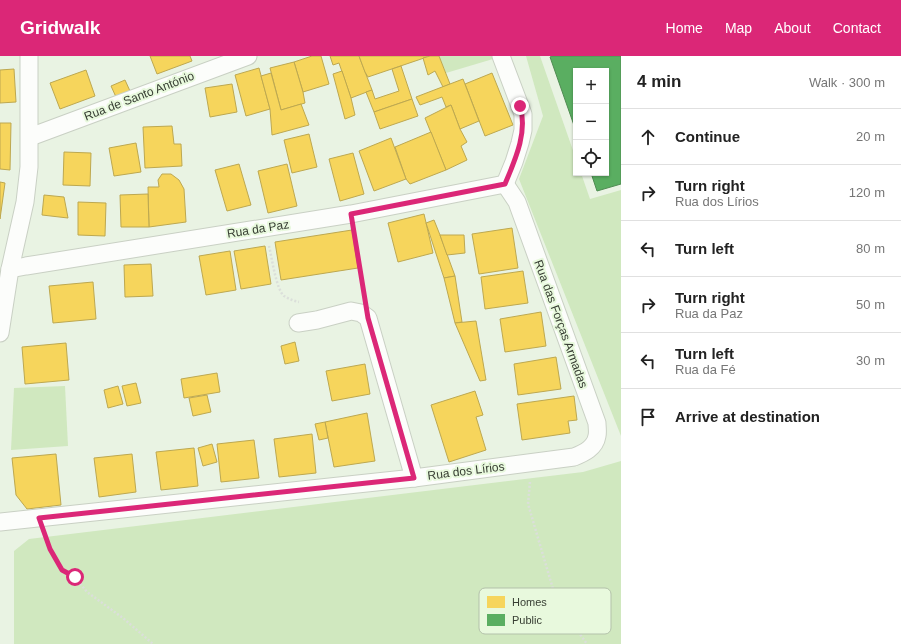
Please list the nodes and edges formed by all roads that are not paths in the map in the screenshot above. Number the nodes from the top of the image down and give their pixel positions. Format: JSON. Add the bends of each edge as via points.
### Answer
{"nodes":[{"id":1,"x":29,"y":56,"type":"edge"},
{"id":2,"x":248,"y":56,"type":"edge"},
{"id":3,"x":501,"y":56,"type":"edge"},
{"id":4,"x":209,"y":63,"type":"edge"},
{"id":5,"x":30,"y":137,"type":"junction"},
{"id":6,"x":505,"y":184,"type":"junction"},
{"id":7,"x":10,"y":269,"type":"junction"},
{"id":8,"x":298,"y":323,"type":"dead end"},
{"id":9,"x":0,"y":333,"type":"edge"},
{"id":10,"x":574,"y":457,"type":"joint"},
{"id":11,"x":414,"y":478,"type":"junction"},
{"id":12,"x":0,"y":522,"type":"edge"}],
"edges":[{"from":1,"to":5,"type":"street"},
{"from":2,"to":4,"type":"street","name":"Rua de Santo António"},
{"from":3,"to":6,"type":"street","via":[[523,114],[520,143]]},
{"from":4,"to":5,"type":"street","name":"Rua de Santo António"},
{"from":5,"to":7,"type":"street","via":[[25,202]]},
{"from":6,"to":7,"type":"street","name":"Rua da Paz","via":[[351,214]]},
{"from":6,"to":10,"type":"street","name":"Rua das Forças Armadas","via":[[517,202],[597,423],[594,445]]},
{"from":7,"to":9,"type":"street"},
{"from":8,"to":11,"type":"street","via":[[351,311],[368,318]]},
{"from":10,"to":11,"type":"street","name":"Rua dos Lírios"},
{"from":11,"to":12,"type":"street","name":"Rua dos Lírios"}]}
